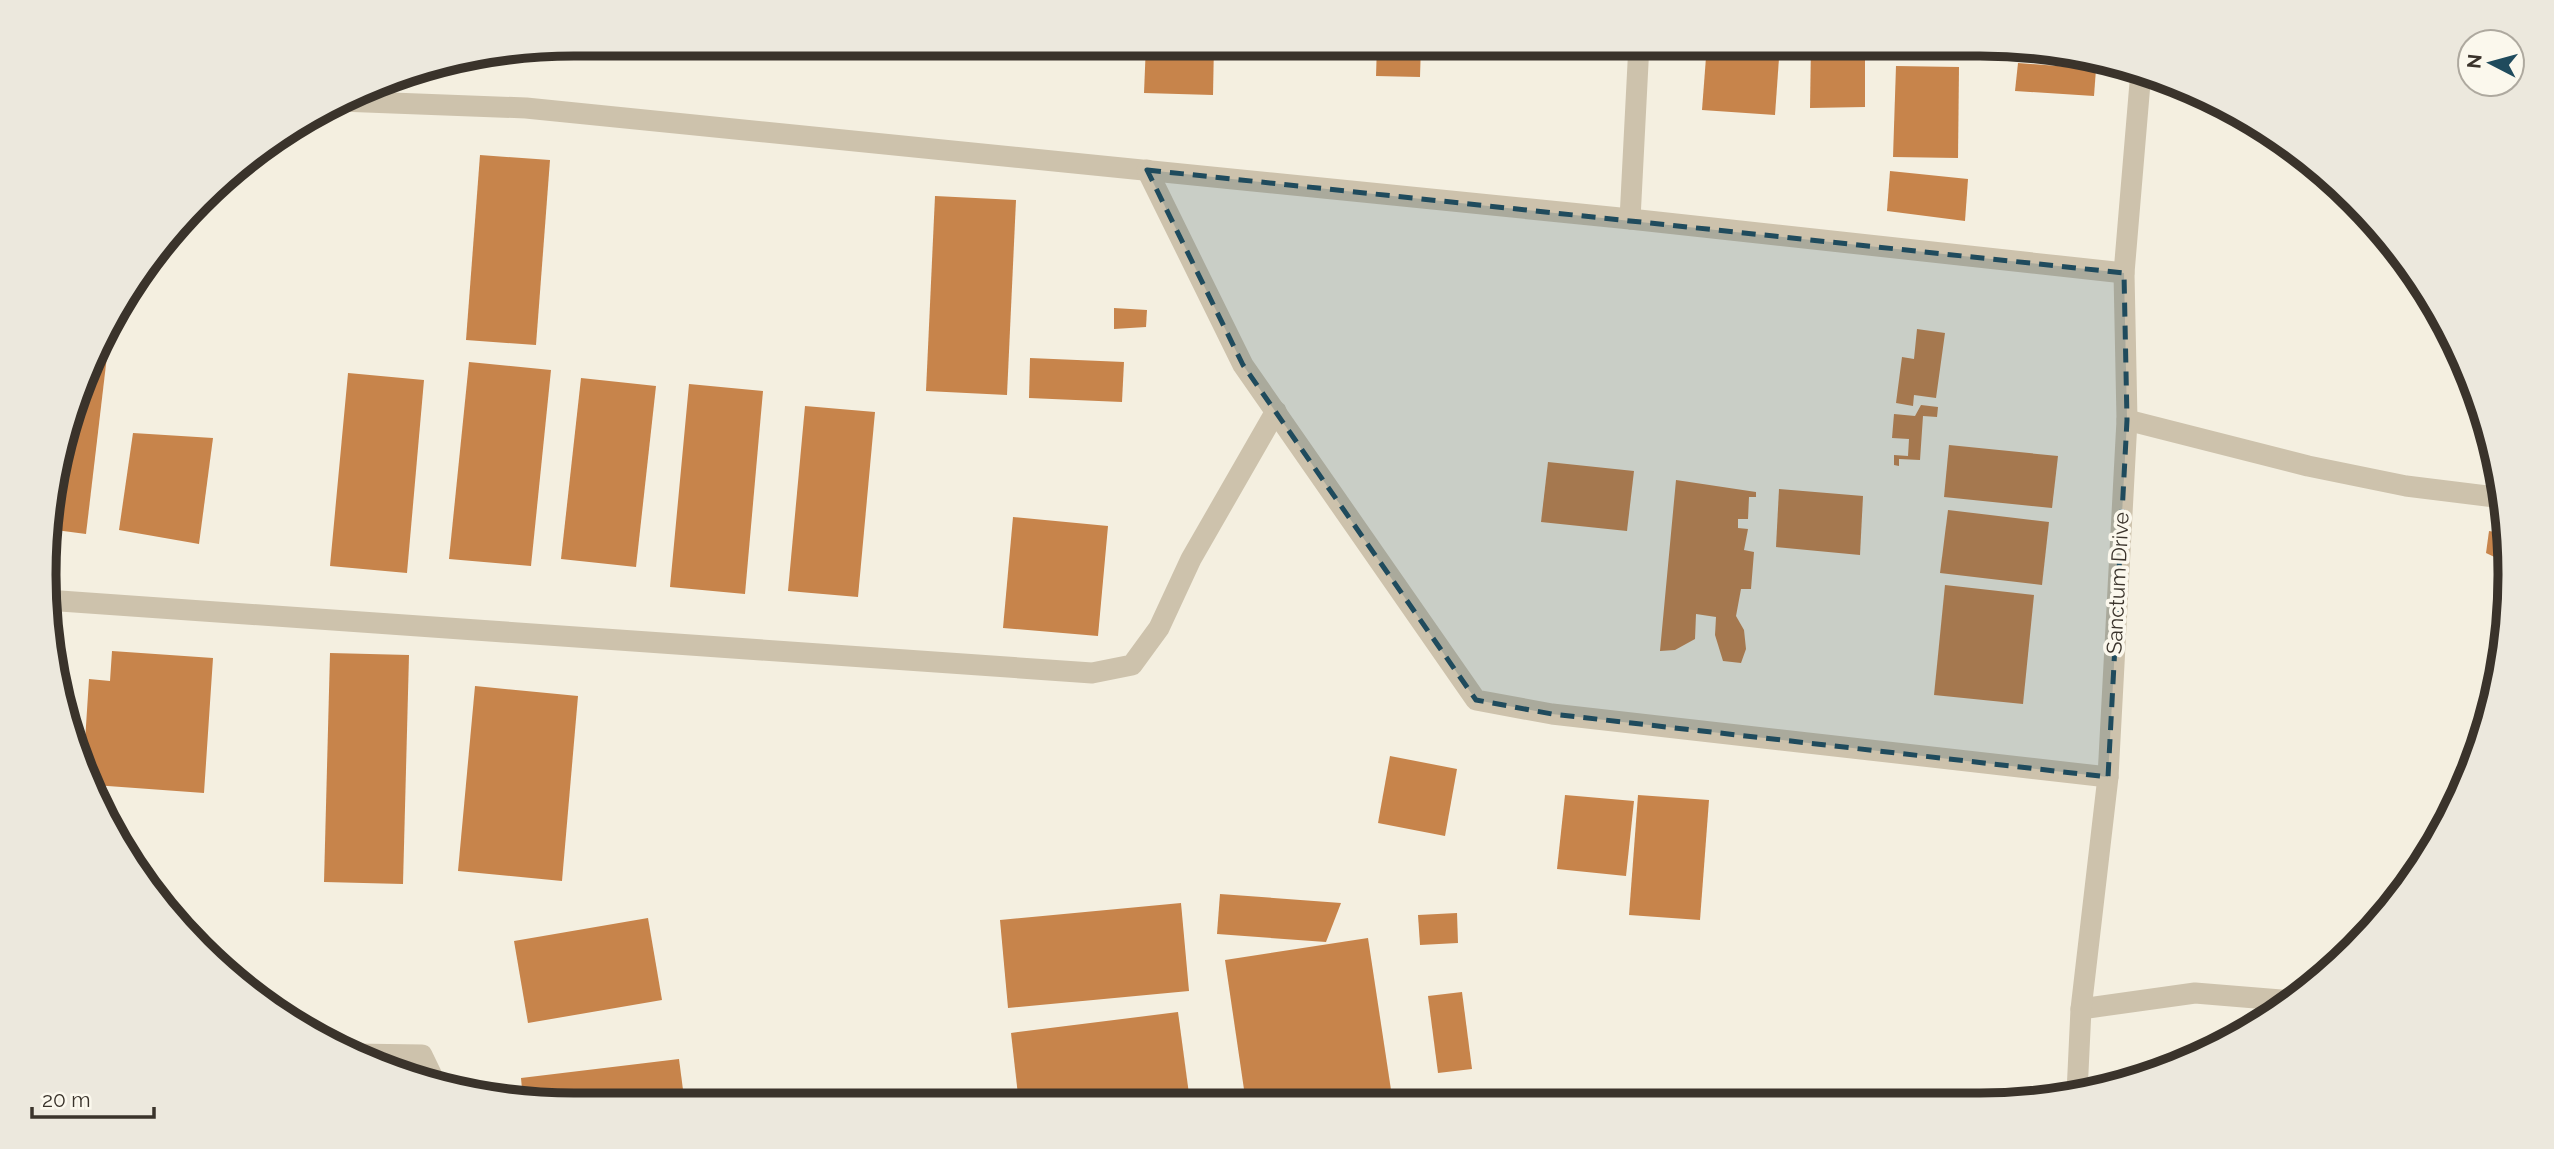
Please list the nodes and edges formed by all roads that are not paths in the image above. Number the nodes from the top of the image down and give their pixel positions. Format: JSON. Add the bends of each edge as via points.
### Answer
{"nodes":[{"id":1,"x":1638,"y":56,"type":"edge"},
{"id":2,"x":2140,"y":82,"type":"edge"},
{"id":3,"x":361,"y":102,"type":"edge"},
{"id":4,"x":1147,"y":170,"type":"junction"},
{"id":5,"x":1630,"y":219,"type":"junction"},
{"id":6,"x":2124,"y":273,"type":"junction"},
{"id":7,"x":1276,"y":411,"type":"junction"},
{"id":8,"x":2127,"y":420,"type":"junction"},
{"id":9,"x":2492,"y":497,"type":"edge"},
{"id":10,"x":57,"y":601,"type":"edge"},
{"id":11,"x":2108,"y":777,"type":"junction"},
{"id":12,"x":2277,"y":1000,"type":"edge"},
{"id":13,"x":2081,"y":1009,"type":"junction"},
{"id":14,"x":377,"y":1054,"type":"edge"},
{"id":15,"x":430,"y":1072,"type":"edge"},
{"id":16,"x":2077,"y":1084,"type":"edge"}],
"edges":[{"from":1,"to":5,"type":"street"},
{"from":2,"to":6,"type":"street","name":"Sanctum Drive"},
{"from":3,"to":4,"type":"street","via":[[526,108]]},
{"from":4,"to":5,"type":"street"},
{"from":4,"to":7,"type":"street","via":[[1243,365]]},
{"from":5,"to":6,"type":"street"},
{"from":6,"to":8,"type":"street","name":"Sanctum Drive"},
{"from":7,"to":10,"type":"street","via":[[1191,559],[1159,628],[1132,665],[1092,673]]},
{"from":7,"to":11,"type":"street","via":[[1476,700],[1552,714]]},
{"from":8,"to":9,"type":"street","via":[[2394,484]]},
{"from":8,"to":11,"type":"street","name":"Sanctum Drive"},
{"from":11,"to":13,"type":"street","name":"Sanctum Drive"},
{"from":12,"to":13,"type":"street","via":[[2195,993]]},
{"from":13,"to":16,"type":"street","name":"Sanctum Drive"},
{"from":14,"to":15,"type":"street","via":[[422,1055]]}]}
